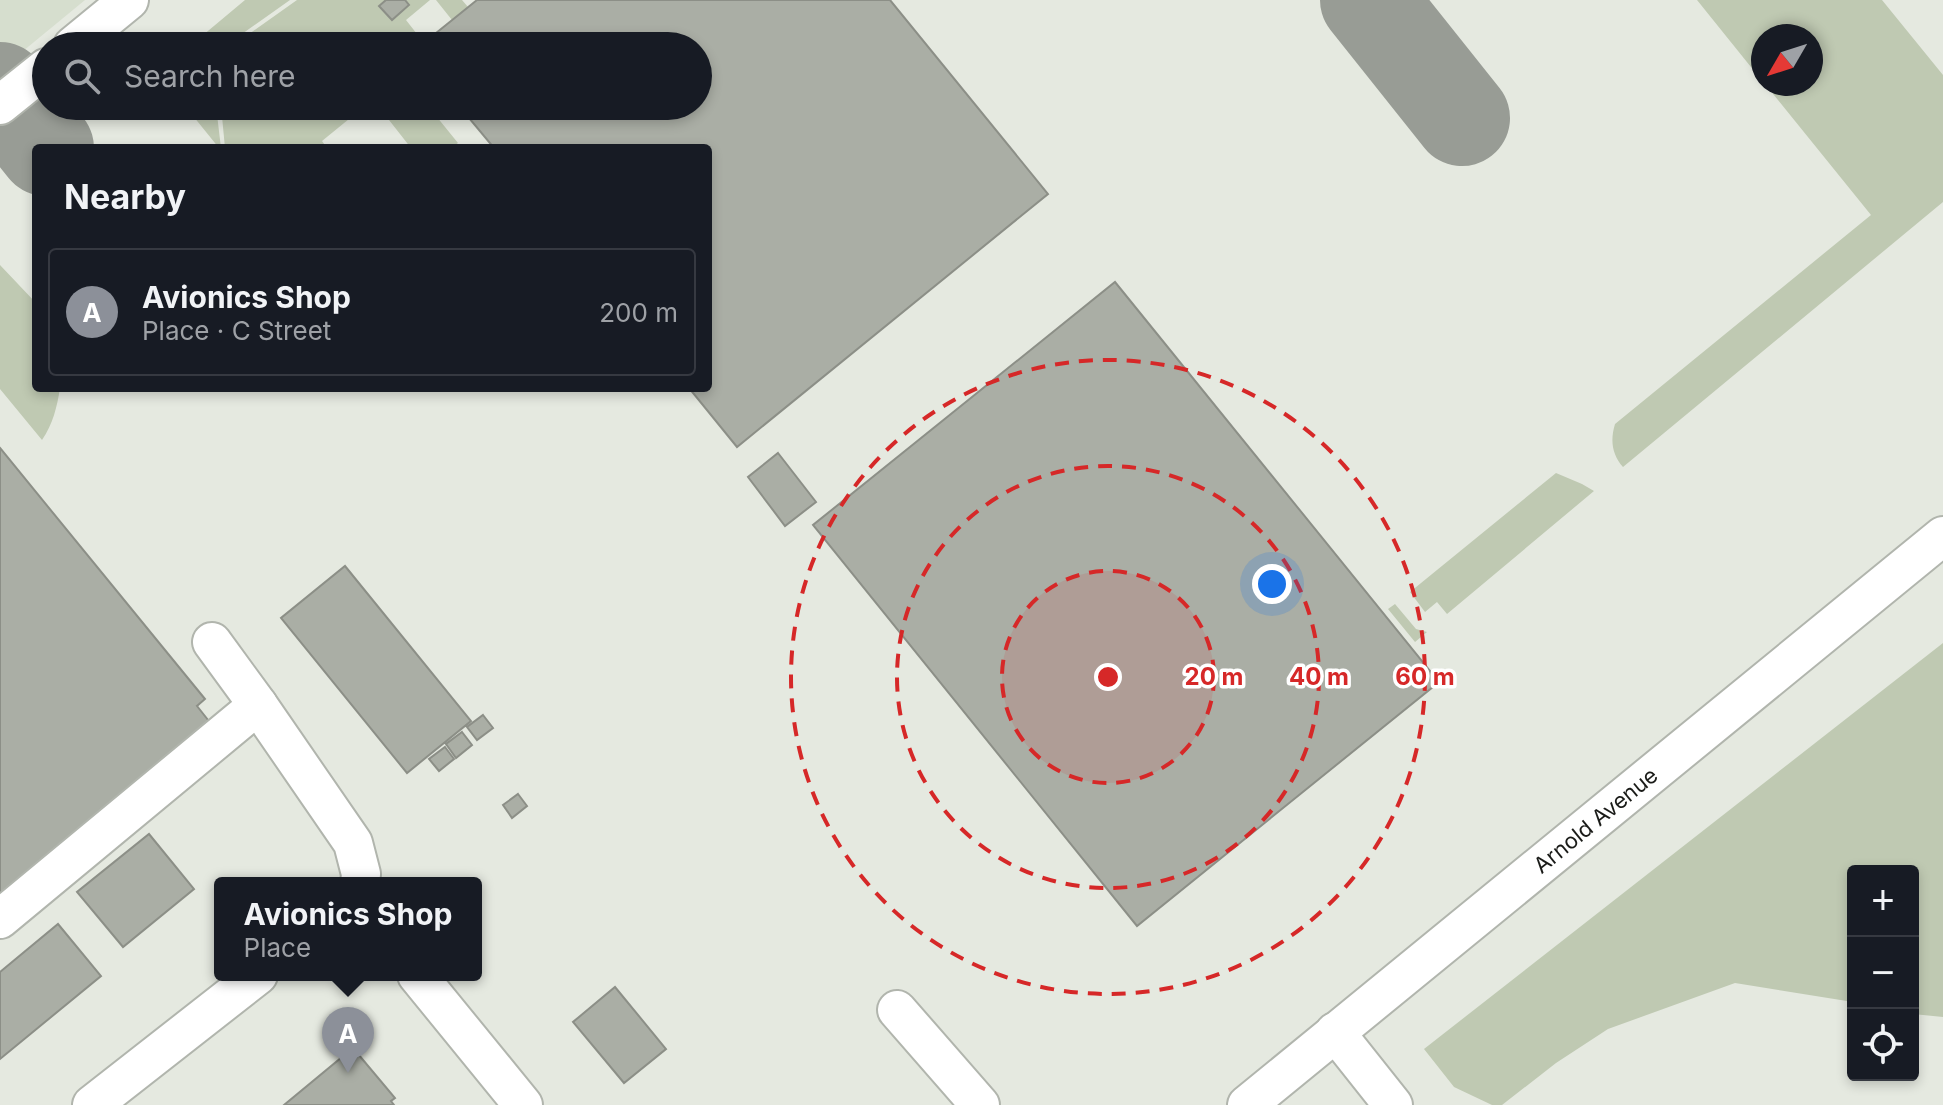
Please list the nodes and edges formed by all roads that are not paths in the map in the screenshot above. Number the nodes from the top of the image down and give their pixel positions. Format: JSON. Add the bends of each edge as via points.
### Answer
{"nodes":[{"id":1,"x":129,"y":0,"type":"edge"},
{"id":2,"x":90,"y":32,"type":"edge"},
{"id":3,"x":32,"y":79,"type":"edge"},
{"id":4,"x":0,"y":105,"type":"edge"},
{"id":5,"x":1943,"y":536,"type":"edge"},
{"id":6,"x":212,"y":642,"type":"dead end"},
{"id":7,"x":258,"y":705,"type":"junction"},
{"id":8,"x":361,"y":877,"type":"edge"},
{"id":9,"x":0,"y":919,"type":"edge"},
{"id":10,"x":250,"y":981,"type":"edge"},
{"id":11,"x":422,"y":981,"type":"edge"},
{"id":12,"x":897,"y":1010,"type":"dead end"},
{"id":13,"x":1335,"y":1032,"type":"junction"},
{"id":14,"x":92,"y":1105,"type":"edge"},
{"id":15,"x":523,"y":1105,"type":"edge"},
{"id":16,"x":980,"y":1105,"type":"edge"},
{"id":17,"x":1247,"y":1105,"type":"edge"},
{"id":18,"x":1393,"y":1105,"type":"edge"}],
"edges":[{"from":1,"to":2,"type":"street"},
{"from":3,"to":4,"type":"street"},
{"from":5,"to":13,"type":"street","name":"Arnold Avenue"},
{"from":6,"to":7,"type":"street"},
{"from":7,"to":8,"type":"street","via":[[353,843]]},
{"from":7,"to":9,"type":"street"},
{"from":10,"to":14,"type":"street"},
{"from":11,"to":15,"type":"street"},
{"from":12,"to":16,"type":"street"},
{"from":13,"to":17,"type":"street","name":"Arnold Avenue"},
{"from":13,"to":18,"type":"street"}]}
